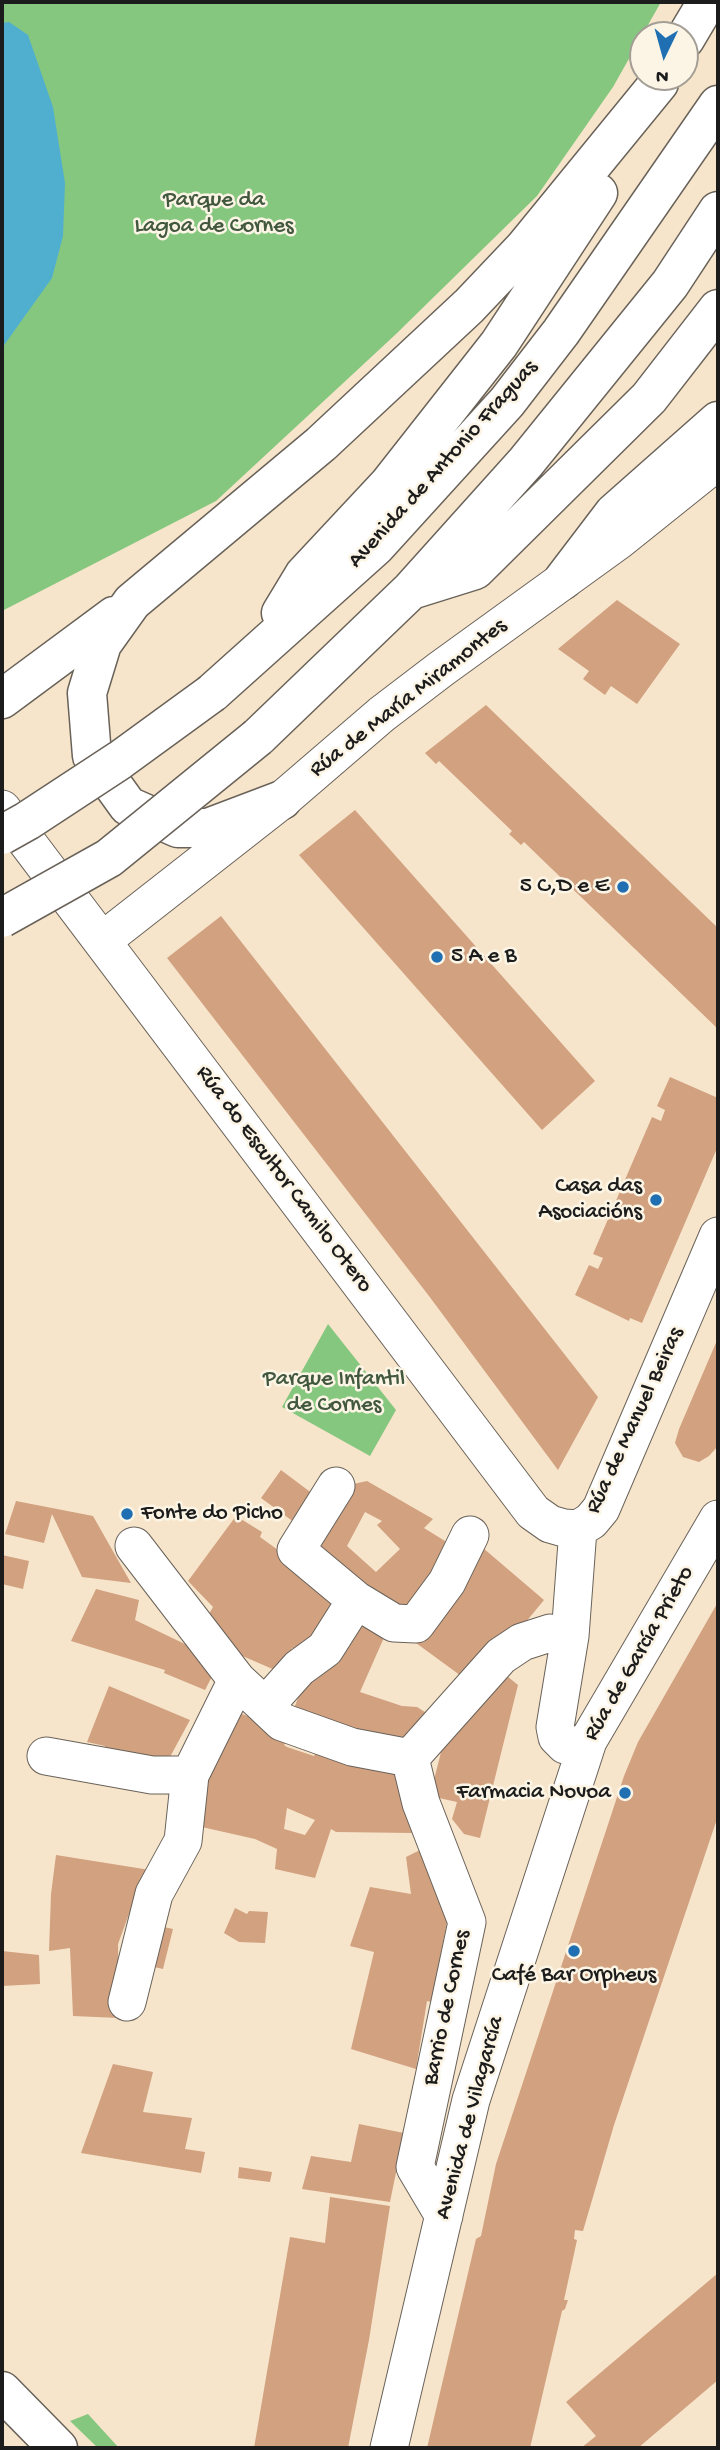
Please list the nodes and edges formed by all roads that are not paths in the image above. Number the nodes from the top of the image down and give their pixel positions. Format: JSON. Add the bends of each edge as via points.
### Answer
{"nodes":[{"id":1,"x":706,"y":2,"type":"edge"},
{"id":2,"x":695,"y":21,"type":"edge"},
{"id":3,"x":651,"y":91,"type":"edge"},
{"id":4,"x":654,"y":91,"type":"edge"},
{"id":5,"x":718,"y":105,"type":"edge"},
{"id":6,"x":718,"y":211,"type":"edge"},
{"id":7,"x":718,"y":309,"type":"edge"},
{"id":8,"x":718,"y":421,"type":"edge"},
{"id":9,"x":718,"y":461,"type":"edge"},
{"id":10,"x":563,"y":580,"type":"junction"},
{"id":11,"x":411,"y":590,"type":"junction"},
{"id":12,"x":132,"y":602,"type":"junction"},
{"id":13,"x":260,"y":648,"type":"junction"},
{"id":14,"x":2,"y":699,"type":"edge"},
{"id":15,"x":282,"y":800,"type":"junction"},
{"id":16,"x":2,"y":809,"type":"edge"},
{"id":17,"x":2,"y":835,"type":"edge"},
{"id":18,"x":2,"y":918,"type":"edge"},
{"id":19,"x":102,"y":942,"type":"junction"},
{"id":20,"x":718,"y":1236,"type":"edge"},
{"id":21,"x":336,"y":1486,"type":"dead end"},
{"id":22,"x":718,"y":1519,"type":"edge"},
{"id":23,"x":578,"y":1529,"type":"junction"},
{"id":24,"x":470,"y":1535,"type":"dead end"},
{"id":25,"x":134,"y":1546,"type":"dead end"},
{"id":26,"x":356,"y":1600,"type":"junction"},
{"id":27,"x":570,"y":1636,"type":"junction"},
{"id":28,"x":237,"y":1680,"type":"junction"},
{"id":29,"x":265,"y":1706,"type":"junction"},
{"id":30,"x":588,"y":1741,"type":"junction"},
{"id":31,"x":46,"y":1756,"type":"dead end"},
{"id":32,"x":410,"y":1758,"type":"junction"},
{"id":33,"x":190,"y":1775,"type":"junction"},
{"id":34,"x":570,"y":1793,"type":"joint"},
{"id":35,"x":127,"y":2002,"type":"dead end"},
{"id":36,"x":444,"y":2217,"type":"junction"},
{"id":37,"x":2,"y":2391,"type":"edge"},
{"id":38,"x":58,"y":2448,"type":"edge"},
{"id":39,"x":388,"y":2448,"type":"edge"}],
"edges":[{"from":1,"to":2,"type":"main road"},
{"from":3,"to":12,"type":"main road","via":[[525,247],[470,306],[321,444]]},
{"from":4,"to":13,"type":"main road","via":[[630,140],[506,333],[389,484],[304,575]]},
{"from":5,"to":13,"type":"main road","name":"Avenida de Antonio Fraguas","via":[[507,402],[376,546]]},
{"from":6,"to":11,"type":"main road","via":[[670,284],[526,463]]},
{"from":7,"to":11,"type":"main road","via":[[649,398],[475,570]]},
{"from":8,"to":10,"type":"main road","via":[[614,513]]},
{"from":9,"to":10,"type":"street","name":"Rúa de María Miramontes"},
{"from":10,"to":15,"type":"street","name":"Rúa de María Miramontes","via":[[402,699]]},
{"from":11,"to":18,"type":"main road","bridge":true,"via":[[258,737],[109,858]]},
{"from":12,"to":14,"type":"main road"},
{"from":12,"to":15,"type":"main road","via":[[102,644],[87,693],[92,756],[128,806],[177,828],[208,828]]},
{"from":13,"to":17,"type":"main road","name":"Avenida de Antonio Fraguas","bridge":true,"via":[[212,693],[120,760]]},
{"from":15,"to":19,"type":"street","name":"Rúa de María Miramontes"},
{"from":16,"to":19,"type":"street","name":"Rúa do Escultor Camilo Otero"},
{"from":19,"to":23,"type":"street","name":"Rúa do Escultor Camilo Otero","via":[[533,1512],[550,1524]]},
{"from":20,"to":23,"type":"street","name":"Rúa de Manuel Beiras","via":[[600,1509]]},
{"from":21,"to":26,"type":"street","via":[[296,1550]]},
{"from":22,"to":30,"type":"street","name":"Rúa de García Prieto"},
{"from":23,"to":27,"type":"street","name":"Rúa de Manuel Beiras"},
{"from":24,"to":26,"type":"street","via":[[447,1582],[416,1624],[394,1623]]},
{"from":25,"to":28,"type":"street"},
{"from":26,"to":29,"type":"street","via":[[325,1649],[299,1668]]},
{"from":27,"to":30,"type":"street","name":"Rúa de Manuel Beiras","via":[[555,1727],[565,1745]]},
{"from":27,"to":32,"type":"street","via":[[550,1633],[522,1642],[501,1656]]},
{"from":28,"to":29,"type":"street"},
{"from":28,"to":33,"type":"street"},
{"from":29,"to":32,"type":"street","via":[[282,1722],[352,1747]]},
{"from":30,"to":34,"type":"street","name":"Rúa de García Prieto"},
{"from":31,"to":33,"type":"street","via":[[152,1775]]},
{"from":32,"to":36,"type":"street","name":"Barrio de Cornes","via":[[421,1803],[467,1922],[415,2166]]},
{"from":33,"to":35,"type":"street","via":[[183,1841],[154,1894]]},
{"from":34,"to":36,"type":"street","name":"Avenida de Vilagarcía","via":[[471,2100]]},
{"from":36,"to":39,"type":"street","name":"Avenida de Vilagarcía"},
{"from":37,"to":38,"type":"main road"}]}
